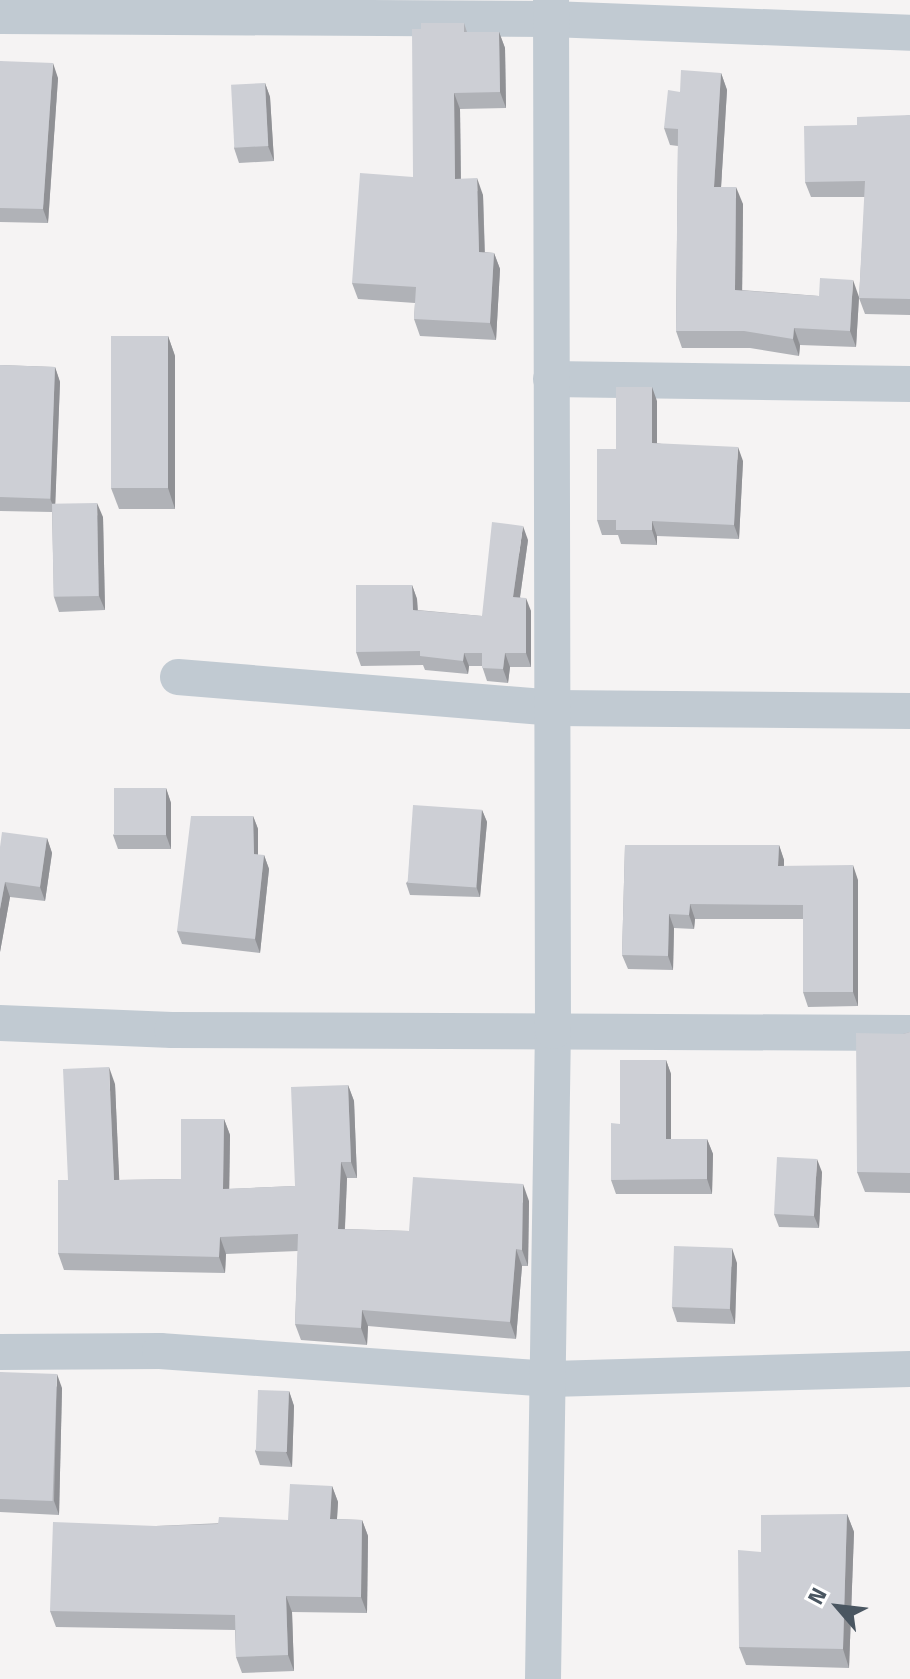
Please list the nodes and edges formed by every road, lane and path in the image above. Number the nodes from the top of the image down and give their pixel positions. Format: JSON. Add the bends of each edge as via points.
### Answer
{"nodes":[{"id":1,"x":551,"y":10,"type":"edge"},
{"id":2,"x":0,"y":16,"type":"edge"},
{"id":3,"x":910,"y":33,"type":"edge"},
{"id":4,"x":551,"y":379,"type":"junction"},
{"id":5,"x":910,"y":384,"type":"edge"},
{"id":6,"x":178,"y":677,"type":"dead end"},
{"id":7,"x":553,"y":708,"type":"junction"},
{"id":8,"x":910,"y":711,"type":"edge"},
{"id":9,"x":0,"y":1023,"type":"edge"},
{"id":10,"x":553,"y":1031,"type":"junction"},
{"id":11,"x":910,"y":1033,"type":"edge"},
{"id":12,"x":0,"y":1352,"type":"edge"},
{"id":13,"x":910,"y":1369,"type":"edge"},
{"id":14,"x":551,"y":1379,"type":"junction"},
{"id":15,"x":543,"y":1679,"type":"edge"}],
"edges":[{"from":1,"to":2,"type":"street"},
{"from":1,"to":3,"type":"street"},
{"from":1,"to":4,"type":"street"},
{"from":4,"to":5,"type":"street"},
{"from":4,"to":7,"type":"street"},
{"from":6,"to":7,"type":"street"},
{"from":7,"to":8,"type":"street"},
{"from":7,"to":10,"type":"street"},
{"from":9,"to":10,"type":"street","via":[[172,1030]]},
{"from":10,"to":11,"type":"street"},
{"from":10,"to":14,"type":"street"},
{"from":12,"to":14,"type":"street","via":[[160,1351]]},
{"from":13,"to":14,"type":"street"},
{"from":14,"to":15,"type":"street"}]}
